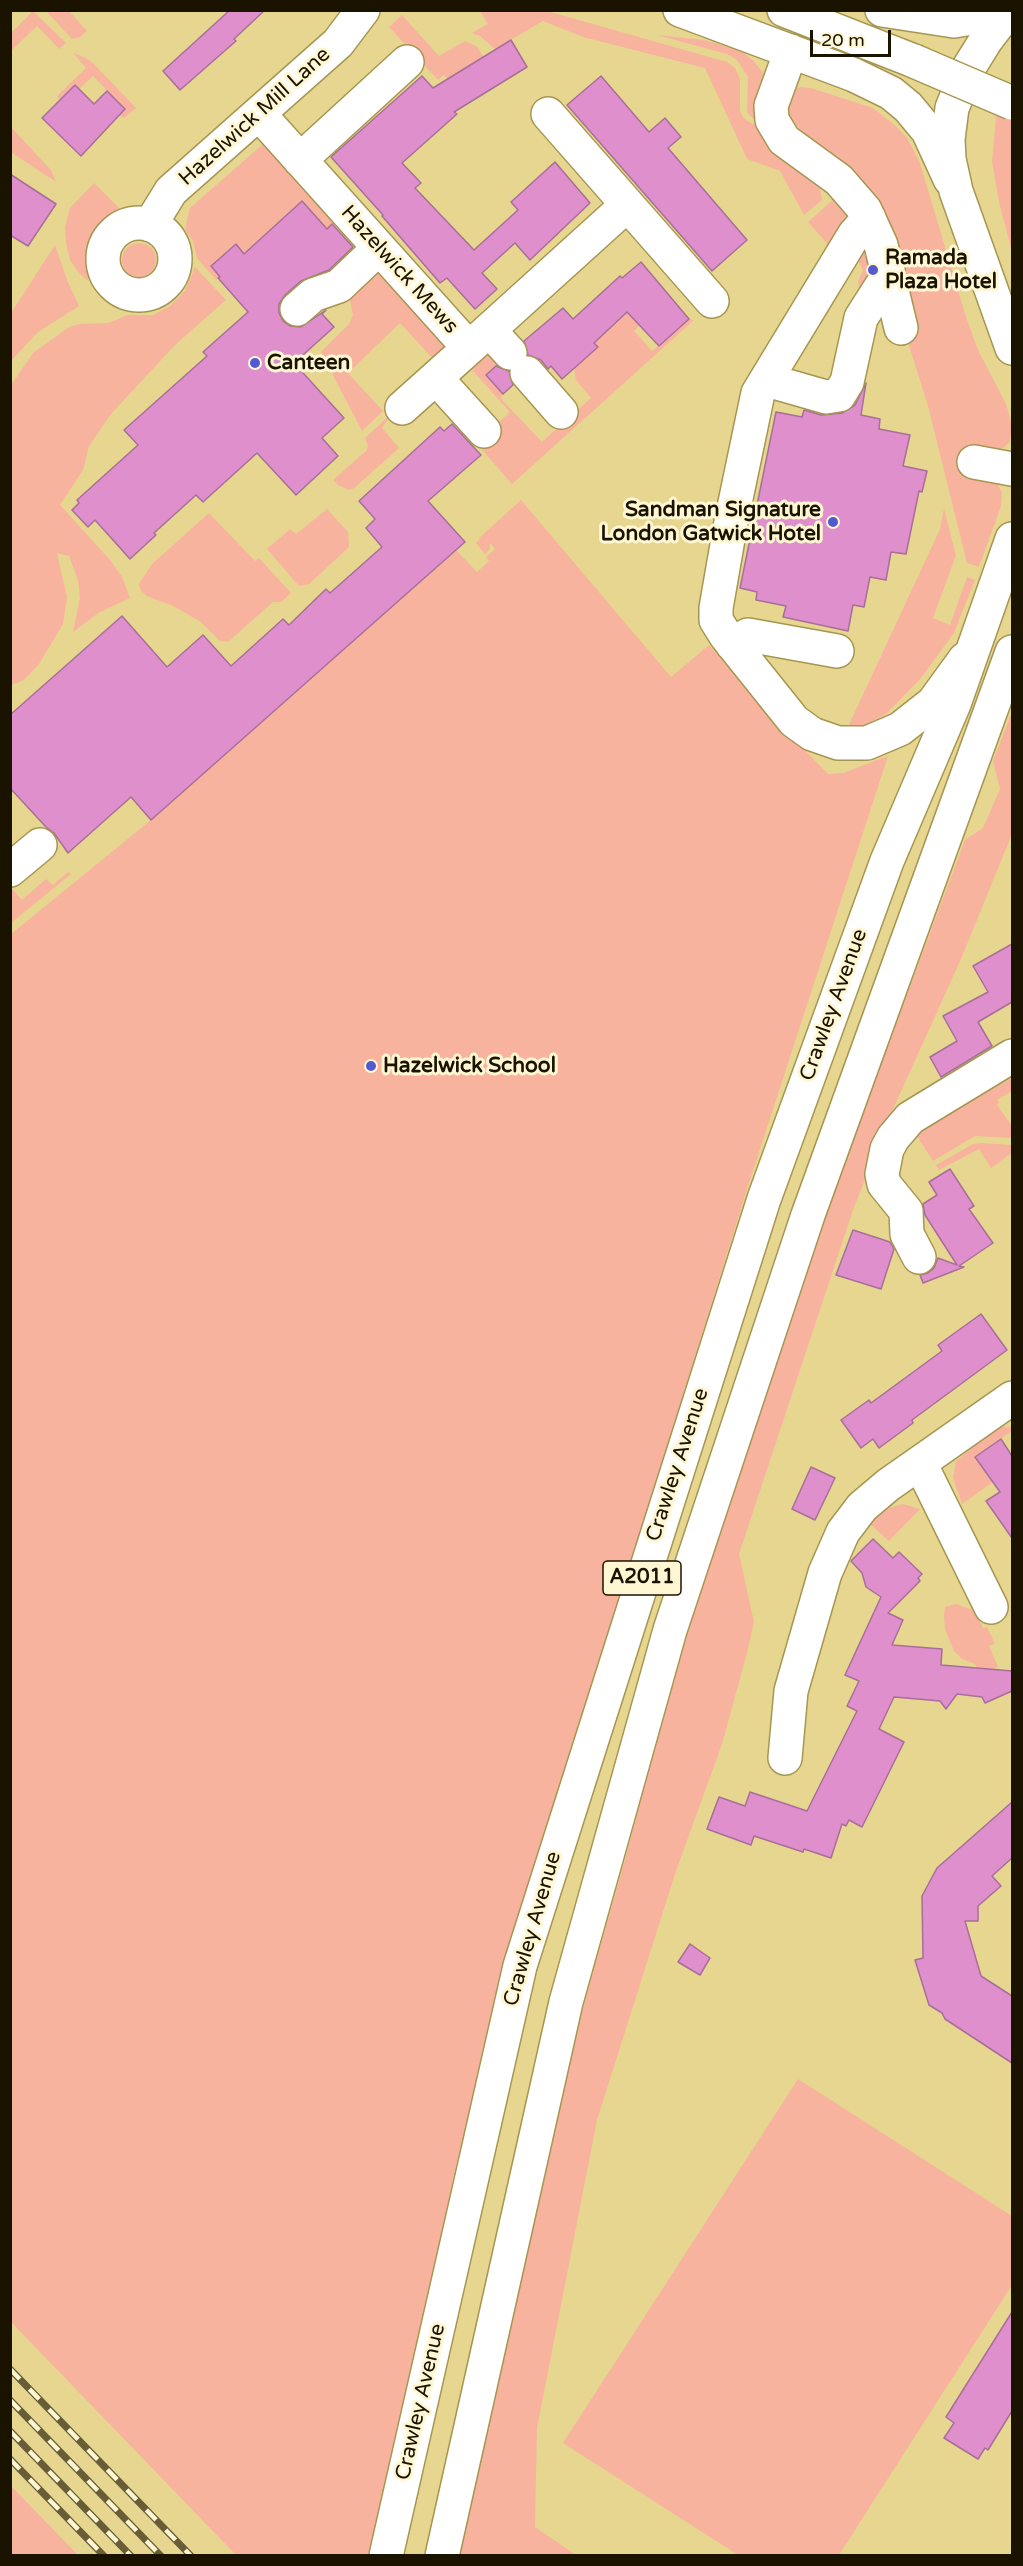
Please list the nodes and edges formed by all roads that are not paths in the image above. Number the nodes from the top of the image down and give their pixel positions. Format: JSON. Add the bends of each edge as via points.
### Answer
{"nodes":[{"id":1,"x":363,"y":10,"type":"edge"},
{"id":2,"x":681,"y":10,"type":"edge"},
{"id":3,"x":784,"y":10,"type":"edge"},
{"id":4,"x":882,"y":10,"type":"edge"},
{"id":5,"x":995,"y":10,"type":"edge"},
{"id":6,"x":1009,"y":10,"type":"edge"},
{"id":7,"x":790,"y":51,"type":"junction"},
{"id":8,"x":407,"y":62,"type":"dead end"},
{"id":9,"x":1012,"y":103,"type":"edge"},
{"id":10,"x":548,"y":114,"type":"dead end"},
{"id":11,"x":260,"y":115,"type":"junction"},
{"id":12,"x":300,"y":160,"type":"junction"},
{"id":13,"x":956,"y":191,"type":"junction"},
{"id":14,"x":627,"y":205,"type":"junction"},
{"id":15,"x":869,"y":218,"type":"junction"},
{"id":16,"x":150,"y":225,"type":"dead end"},
{"id":17,"x":379,"y":248,"type":"junction"},
{"id":18,"x":888,"y":270,"type":"junction"},
{"id":19,"x":712,"y":301,"type":"dead end"},
{"id":20,"x":297,"y":309,"type":"dead end"},
{"id":21,"x":901,"y":328,"type":"dead end"},
{"id":22,"x":1012,"y":348,"type":"edge"},
{"id":23,"x":499,"y":351,"type":"junction"},
{"id":24,"x":768,"y":377,"type":"junction"},
{"id":25,"x":436,"y":378,"type":"junction"},
{"id":26,"x":402,"y":408,"type":"dead end"},
{"id":27,"x":561,"y":412,"type":"dead end"},
{"id":28,"x":484,"y":431,"type":"dead end"},
{"id":29,"x":974,"y":462,"type":"dead end"},
{"id":30,"x":1012,"y":469,"type":"edge"},
{"id":31,"x":1012,"y":539,"type":"edge"},
{"id":32,"x":983,"y":626,"type":"junction"},
{"id":33,"x":729,"y":640,"type":"junction"},
{"id":34,"x":837,"y":651,"type":"dead end"},
{"id":35,"x":1012,"y":652,"type":"edge"},
{"id":36,"x":40,"y":845,"type":"dead end"},
{"id":37,"x":10,"y":870,"type":"edge"},
{"id":38,"x":1012,"y":1056,"type":"edge"},
{"id":39,"x":919,"y":1257,"type":"dead end"},
{"id":40,"x":1012,"y":1398,"type":"edge"},
{"id":41,"x":920,"y":1463,"type":"junction"},
{"id":42,"x":991,"y":1607,"type":"dead end"},
{"id":43,"x":785,"y":1758,"type":"dead end"},
{"id":44,"x":386,"y":2556,"type":"edge"},
{"id":45,"x":442,"y":2556,"type":"edge"}],
"edges":[{"from":1,"to":11,"type":"main road","name":"Hazelwick Mill Lane","via":[[338,43]]},
{"from":2,"to":7,"type":"main road"},
{"from":3,"to":9,"type":"main road","bridge":true},
{"from":4,"to":5,"type":"main road","via":[[944,21],[978,17]]},
{"from":6,"to":13,"type":"main road","via":[[968,69],[952,108],[948,153]]},
{"from":7,"to":13,"type":"main road","via":[[863,78],[901,100],[928,131]]},
{"from":7,"to":15,"type":"main road","via":[[771,106],[774,125],[788,143],[839,180]]},
{"from":8,"to":12,"type":"main road"},
{"from":10,"to":14,"type":"main road"},
{"from":11,"to":12,"type":"main road","name":"Hazelwick Mews"},
{"from":11,"to":16,"type":"main road","name":"Hazelwick Mill Lane","via":[[171,191]]},
{"from":12,"to":17,"type":"main road","name":"Hazelwick Mews"},
{"from":13,"to":22,"type":"main road"},
{"from":14,"to":19,"type":"main road"},
{"from":14,"to":23,"type":"main road","name":"Hazelwick Mews"},
{"from":15,"to":18,"type":"main road"},
{"from":15,"to":24,"type":"main road","via":[[854,235]]},
{"from":17,"to":20,"type":"main road","via":[[339,286],[313,295]]},
{"from":17,"to":23,"type":"main road","name":"Hazelwick Mews"},
{"from":18,"to":21,"type":"main road"},
{"from":18,"to":24,"type":"main road","via":[[861,318],[847,382],[839,394],[826,397]]},
{"from":23,"to":25,"type":"main road"},
{"from":23,"to":27,"type":"main road"},
{"from":24,"to":33,"type":"main road","via":[[754,407],[717,599],[716,620]]},
{"from":25,"to":26,"type":"main road"},
{"from":25,"to":28,"type":"main road"},
{"from":29,"to":30,"type":"main road"},
{"from":31,"to":32,"type":"main road","name":"Crawley Avenue","number":"A2011"},
{"from":32,"to":33,"type":"main road","via":[[953,678],[928,707],[890,734],[857,744],[830,741],[799,726]]},
{"from":32,"to":44,"type":"main road","name":"Crawley Avenue","number":"A2011","via":[[935,753],[888,861],[764,1199],[520,1966]]},
{"from":33,"to":34,"type":"main road","via":[[748,635]]},
{"from":35,"to":45,"type":"main road","name":"Crawley Avenue","number":"A2011","via":[[808,1215],[670,1630],[566,2002]]},
{"from":36,"to":37,"type":"main road"},
{"from":38,"to":39,"type":"main road","via":[[910,1118],[887,1149],[884,1184],[906,1211],[907,1234]]},
{"from":40,"to":41,"type":"main road"},
{"from":41,"to":42,"type":"main road"},
{"from":41,"to":43,"type":"main road","via":[[862,1507],[843,1532],[825,1573],[791,1691]]}]}
